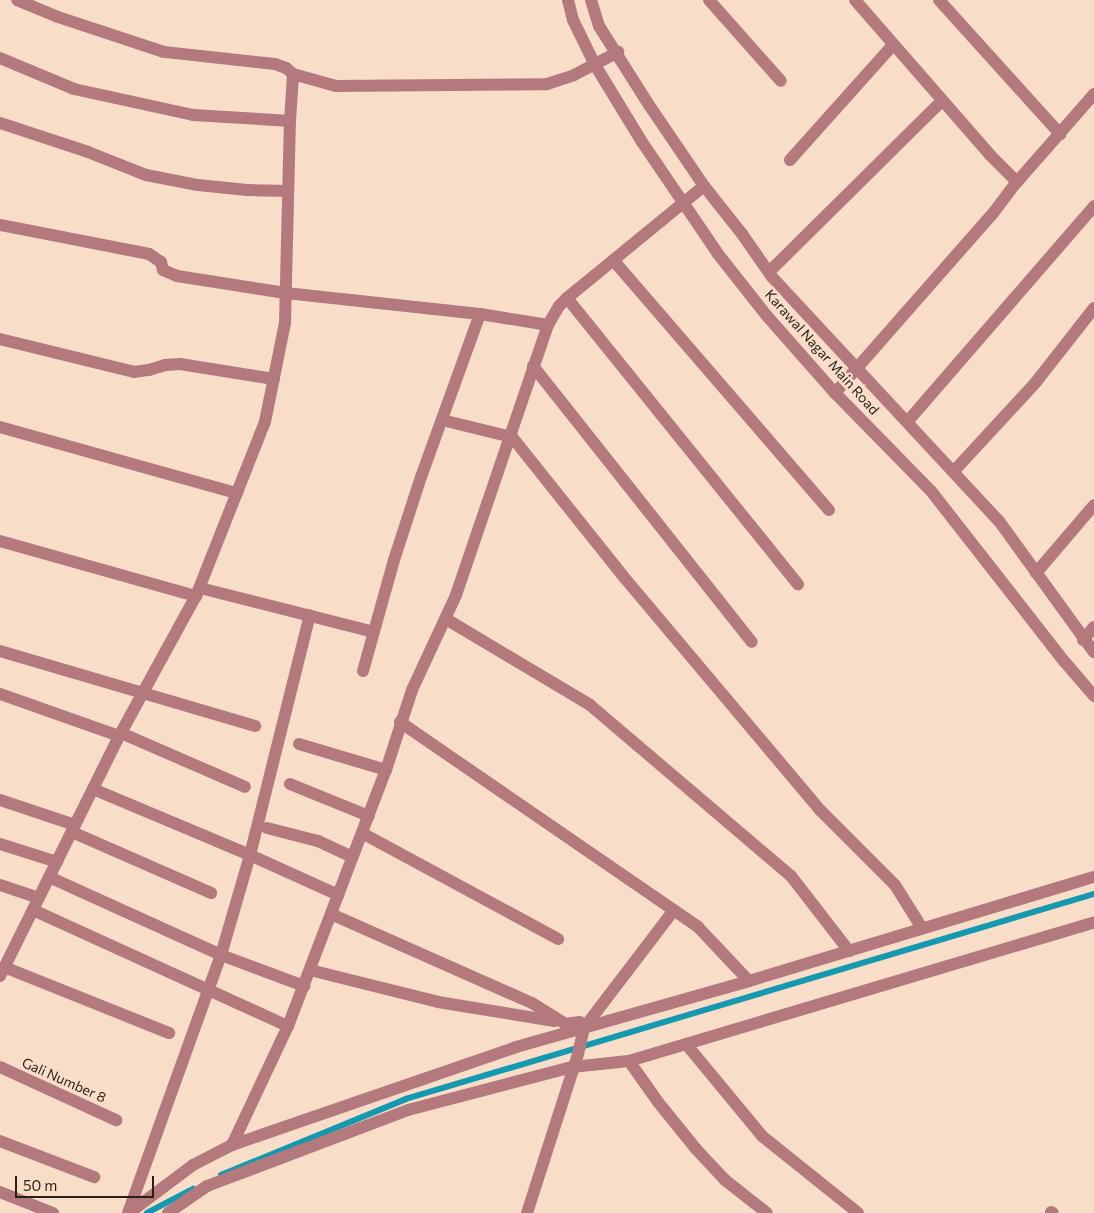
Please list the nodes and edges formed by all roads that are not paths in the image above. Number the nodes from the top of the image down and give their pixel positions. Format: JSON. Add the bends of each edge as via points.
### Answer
{"nodes":[{"id":1,"x":18,"y":0,"type":"edge"},
{"id":2,"x":568,"y":0,"type":"edge"},
{"id":3,"x":591,"y":0,"type":"edge"},
{"id":4,"x":709,"y":0,"type":"edge"},
{"id":5,"x":855,"y":0,"type":"edge"},
{"id":6,"x":939,"y":0,"type":"edge"},
{"id":7,"x":893,"y":45,"type":"junction"},
{"id":8,"x":618,"y":52,"type":"junction"},
{"id":9,"x":0,"y":58,"type":"edge"},
{"id":10,"x":595,"y":65,"type":"junction"},
{"id":11,"x":294,"y":74,"type":"junction"},
{"id":12,"x":781,"y":81,"type":"dead end"},
{"id":13,"x":1094,"y":94,"type":"edge"},
{"id":14,"x":942,"y":101,"type":"junction"},
{"id":15,"x":290,"y":121,"type":"junction"},
{"id":16,"x":0,"y":123,"type":"edge"},
{"id":17,"x":1060,"y":134,"type":"junction"},
{"id":18,"x":790,"y":160,"type":"dead end"},
{"id":19,"x":1017,"y":182,"type":"junction"},
{"id":20,"x":704,"y":186,"type":"junction"},
{"id":21,"x":288,"y":191,"type":"junction"},
{"id":22,"x":682,"y":204,"type":"junction"},
{"id":23,"x":1094,"y":206,"type":"edge"},
{"id":24,"x":0,"y":225,"type":"edge"},
{"id":25,"x":614,"y":261,"type":"junction"},
{"id":26,"x":769,"y":272,"type":"junction"},
{"id":27,"x":286,"y":293,"type":"junction"},
{"id":28,"x":567,"y":298,"type":"junction"},
{"id":29,"x":1094,"y":308,"type":"edge"},
{"id":30,"x":480,"y":314,"type":"junction"},
{"id":31,"x":548,"y":325,"type":"junction"},
{"id":32,"x":0,"y":339,"type":"edge"},
{"id":33,"x":533,"y":366,"type":"junction"},
{"id":34,"x":859,"y":368,"type":"junction"},
{"id":35,"x":274,"y":379,"type":"junction"},
{"id":36,"x":835,"y":393,"type":"junction"},
{"id":37,"x":442,"y":420,"type":"junction"},
{"id":38,"x":908,"y":421,"type":"junction"},
{"id":39,"x":0,"y":428,"type":"edge"},
{"id":40,"x":512,"y":437,"type":"junction"},
{"id":41,"x":954,"y":471,"type":"junction"},
{"id":42,"x":237,"y":493,"type":"junction"},
{"id":43,"x":1094,"y":505,"type":"edge"},
{"id":44,"x":829,"y":510,"type":"dead end"},
{"id":45,"x":0,"y":541,"type":"edge"},
{"id":46,"x":1036,"y":573,"type":"junction"},
{"id":47,"x":798,"y":584,"type":"dead end"},
{"id":48,"x":198,"y":592,"type":"junction"},
{"id":49,"x":310,"y":616,"type":"junction"},
{"id":50,"x":446,"y":619,"type":"junction"},
{"id":51,"x":1094,"y":627,"type":"edge"},
{"id":52,"x":374,"y":632,"type":"junction"},
{"id":53,"x":1083,"y":640,"type":"junction"},
{"id":54,"x":752,"y":642,"type":"dead end"},
{"id":55,"x":0,"y":651,"type":"edge"},
{"id":56,"x":1094,"y":652,"type":"edge"},
{"id":57,"x":363,"y":671,"type":"dead end"},
{"id":58,"x":143,"y":693,"type":"junction"},
{"id":59,"x":0,"y":694,"type":"edge"},
{"id":60,"x":1094,"y":696,"type":"edge"},
{"id":61,"x":400,"y":722,"type":"junction"},
{"id":62,"x":255,"y":726,"type":"dead end"},
{"id":63,"x":120,"y":735,"type":"junction"},
{"id":64,"x":298,"y":744,"type":"dead end"},
{"id":65,"x":386,"y":770,"type":"junction"},
{"id":66,"x":290,"y":784,"type":"dead end"},
{"id":67,"x":245,"y":787,"type":"dead end"},
{"id":68,"x":93,"y":789,"type":"junction"},
{"id":69,"x":0,"y":800,"type":"edge"},
{"id":70,"x":368,"y":816,"type":"junction"},
{"id":71,"x":267,"y":828,"type":"dead end"},
{"id":72,"x":74,"y":829,"type":"junction"},
{"id":73,"x":362,"y":833,"type":"junction"},
{"id":74,"x":0,"y":844,"type":"edge"},
{"id":75,"x":250,"y":855,"type":"junction"},
{"id":76,"x":353,"y":857,"type":"junction"},
{"id":77,"x":57,"y":862,"type":"junction"},
{"id":78,"x":50,"y":877,"type":"junction"},
{"id":79,"x":1094,"y":878,"type":"edge"},
{"id":80,"x":0,"y":885,"type":"edge"},
{"id":81,"x":211,"y":893,"type":"dead end"},
{"id":82,"x":338,"y":895,"type":"junction"},
{"id":83,"x":39,"y":898,"type":"junction"},
{"id":84,"x":33,"y":910,"type":"junction"},
{"id":85,"x":674,"y":910,"type":"junction"},
{"id":86,"x":331,"y":914,"type":"junction"},
{"id":87,"x":1094,"y":922,"type":"edge"},
{"id":88,"x":922,"y":928,"type":"junction"},
{"id":89,"x":558,"y":940,"type":"dead end"},
{"id":90,"x":849,"y":951,"type":"junction"},
{"id":91,"x":221,"y":955,"type":"junction"},
{"id":92,"x":3,"y":966,"type":"edge"},
{"id":93,"x":310,"y":970,"type":"junction"},
{"id":94,"x":749,"y":980,"type":"junction"},
{"id":95,"x":304,"y":986,"type":"junction"},
{"id":96,"x":208,"y":990,"type":"junction"},
{"id":97,"x":560,"y":1021,"type":"junction"},
{"id":98,"x":288,"y":1026,"type":"junction"},
{"id":99,"x":585,"y":1027,"type":"junction"},
{"id":100,"x":169,"y":1033,"type":"dead end"},
{"id":101,"x":686,"y":1044,"type":"junction"},
{"id":102,"x":629,"y":1061,"type":"junction"},
{"id":103,"x":0,"y":1067,"type":"edge"},
{"id":104,"x":572,"y":1067,"type":"junction"},
{"id":105,"x":116,"y":1120,"type":"dead end"},
{"id":106,"x":0,"y":1141,"type":"edge"},
{"id":107,"x":232,"y":1145,"type":"junction"},
{"id":108,"x":94,"y":1177,"type":"dead end"},
{"id":109,"x":0,"y":1192,"type":"edge"},
{"id":110,"x":53,"y":1213,"type":"edge"},
{"id":111,"x":129,"y":1213,"type":"edge"},
{"id":112,"x":168,"y":1213,"type":"edge"},
{"id":113,"x":526,"y":1213,"type":"edge"},
{"id":114,"x":767,"y":1213,"type":"edge"},
{"id":115,"x":858,"y":1213,"type":"edge"}],
"edges":[{"from":1,"to":11,"type":"street","via":[[58,17],[164,52],[275,64]]},
{"from":2,"to":10,"type":"street","name":"Karawal Nagar Main Road"},
{"from":3,"to":8,"type":"street","name":"Karawal Nagar Main Road","via":[[600,26]]},
{"from":4,"to":12,"type":"street"},
{"from":5,"to":7,"type":"street"},
{"from":6,"to":17,"type":"street"},
{"from":7,"to":14,"type":"street"},
{"from":7,"to":18,"type":"street"},
{"from":8,"to":10,"type":"street"},
{"from":8,"to":20,"type":"street","name":"Karawal Nagar Main Road","via":[[649,105]]},
{"from":9,"to":15,"type":"street","via":[[74,89],[193,115]]},
{"from":10,"to":11,"type":"street","via":[[547,84],[336,86]]},
{"from":10,"to":22,"type":"street","name":"Karawal Nagar Main Road"},
{"from":11,"to":15,"type":"street"},
{"from":13,"to":17,"type":"street"},
{"from":14,"to":19,"type":"street"},
{"from":14,"to":26,"type":"street"},
{"from":15,"to":21,"type":"street"},
{"from":16,"to":21,"type":"street","via":[[146,175],[198,185]]},
{"from":17,"to":19,"type":"street"},
{"from":19,"to":34,"type":"street"},
{"from":20,"to":22,"type":"street"},
{"from":20,"to":26,"type":"street","name":"Karawal Nagar Main Road"},
{"from":21,"to":27,"type":"street"},
{"from":22,"to":25,"type":"street"},
{"from":22,"to":36,"type":"street","name":"Karawal Nagar Main Road","via":[[767,316]]},
{"from":23,"to":38,"type":"street"},
{"from":24,"to":27,"type":"street","via":[[149,254],[161,262],[163,270],[177,276]]},
{"from":25,"to":28,"type":"street"},
{"from":25,"to":44,"type":"street"},
{"from":26,"to":34,"type":"street","name":"Karawal Nagar Main Road"},
{"from":27,"to":30,"type":"street"},
{"from":27,"to":35,"type":"street","via":[[285,323]]},
{"from":28,"to":31,"type":"street"},
{"from":28,"to":47,"type":"street"},
{"from":29,"to":41,"type":"street","via":[[1036,382]]},
{"from":30,"to":31,"type":"street"},
{"from":30,"to":37,"type":"street"},
{"from":31,"to":33,"type":"street"},
{"from":32,"to":35,"type":"street","via":[[134,372],[180,364]]},
{"from":33,"to":40,"type":"street"},
{"from":33,"to":54,"type":"street"},
{"from":34,"to":36,"type":"street"},
{"from":34,"to":38,"type":"street","name":"Karawal Nagar Main Road"},
{"from":35,"to":42,"type":"street","via":[[265,422]]},
{"from":36,"to":60,"type":"street","name":"Karawal Nagar Main Road","via":[[931,491]]},
{"from":37,"to":40,"type":"street"},
{"from":37,"to":52,"type":"street","via":[[394,560]]},
{"from":38,"to":41,"type":"street","name":"Karawal Nagar Main Road"},
{"from":39,"to":42,"type":"street"},
{"from":40,"to":50,"type":"street"},
{"from":40,"to":88,"type":"street","via":[[623,576],[820,810],[895,885]]},
{"from":41,"to":46,"type":"street","name":"Karawal Nagar Main Road","via":[[999,521]]},
{"from":42,"to":48,"type":"street"},
{"from":43,"to":46,"type":"street"},
{"from":45,"to":48,"type":"street"},
{"from":46,"to":53,"type":"street","name":"Karawal Nagar Main Road"},
{"from":48,"to":49,"type":"street"},
{"from":48,"to":58,"type":"street"},
{"from":49,"to":52,"type":"street"},
{"from":49,"to":75,"type":"street"},
{"from":50,"to":61,"type":"street"},
{"from":50,"to":90,"type":"street","via":[[590,705],[792,876]]},
{"from":51,"to":53,"type":"street"},
{"from":52,"to":57,"type":"street"},
{"from":53,"to":56,"type":"street","name":"Karawal Nagar Main Road"},
{"from":55,"to":58,"type":"street"},
{"from":58,"to":62,"type":"street"},
{"from":58,"to":63,"type":"street"},
{"from":59,"to":63,"type":"street"},
{"from":61,"to":65,"type":"street"},
{"from":61,"to":85,"type":"street"},
{"from":63,"to":67,"type":"street"},
{"from":63,"to":68,"type":"street"},
{"from":64,"to":65,"type":"street"},
{"from":65,"to":70,"type":"street"},
{"from":66,"to":70,"type":"street"},
{"from":68,"to":72,"type":"street"},
{"from":68,"to":75,"type":"street"},
{"from":69,"to":72,"type":"street"},
{"from":70,"to":73,"type":"street"},
{"from":71,"to":76,"type":"street","via":[[318,841]]},
{"from":72,"to":77,"type":"street"},
{"from":72,"to":81,"type":"street"},
{"from":73,"to":76,"type":"street"},
{"from":73,"to":89,"type":"street"},
{"from":74,"to":77,"type":"street"},
{"from":75,"to":82,"type":"street"},
{"from":75,"to":91,"type":"street"},
{"from":76,"to":82,"type":"street"},
{"from":77,"to":78,"type":"street"},
{"from":78,"to":83,"type":"street"},
{"from":78,"to":91,"type":"street"},
{"from":79,"to":88,"type":"street"},
{"from":80,"to":83,"type":"street"},
{"from":82,"to":86,"type":"street"},
{"from":83,"to":84,"type":"street"},
{"from":84,"to":92,"type":"street"},
{"from":84,"to":96,"type":"street"},
{"from":85,"to":94,"type":"street","via":[[698,927]]},
{"from":85,"to":99,"type":"street"},
{"from":86,"to":93,"type":"street"},
{"from":86,"to":97,"type":"street","via":[[532,1003]]},
{"from":87,"to":101,"type":"street"},
{"from":88,"to":90,"type":"street"},
{"from":90,"to":94,"type":"street"},
{"from":91,"to":95,"type":"street"},
{"from":91,"to":96,"type":"street"},
{"from":92,"to":100,"type":"street"},
{"from":93,"to":95,"type":"street"},
{"from":93,"to":97,"type":"street","via":[[438,1002]]},
{"from":94,"to":99,"type":"street"},
{"from":95,"to":98,"type":"street"},
{"from":96,"to":98,"type":"street"},
{"from":96,"to":111,"type":"street"},
{"from":97,"to":99,"type":"street"},
{"from":98,"to":107,"type":"street"},
{"from":99,"to":104,"type":"street"},
{"from":99,"to":107,"type":"street","via":[[516,1047]]},
{"from":101,"to":102,"type":"street"},
{"from":101,"to":115,"type":"street","via":[[762,1136]]},
{"from":102,"to":104,"type":"street"},
{"from":102,"to":114,"type":"street","via":[[702,1155],[725,1180]]},
{"from":103,"to":105,"type":"street","name":"Gali Number 8"},
{"from":104,"to":112,"type":"street","via":[[408,1110],[207,1186]]},
{"from":104,"to":113,"type":"street"},
{"from":106,"to":108,"type":"street"},
{"from":107,"to":111,"type":"street","via":[[193,1165]]},
{"from":109,"to":110,"type":"street"}]}
